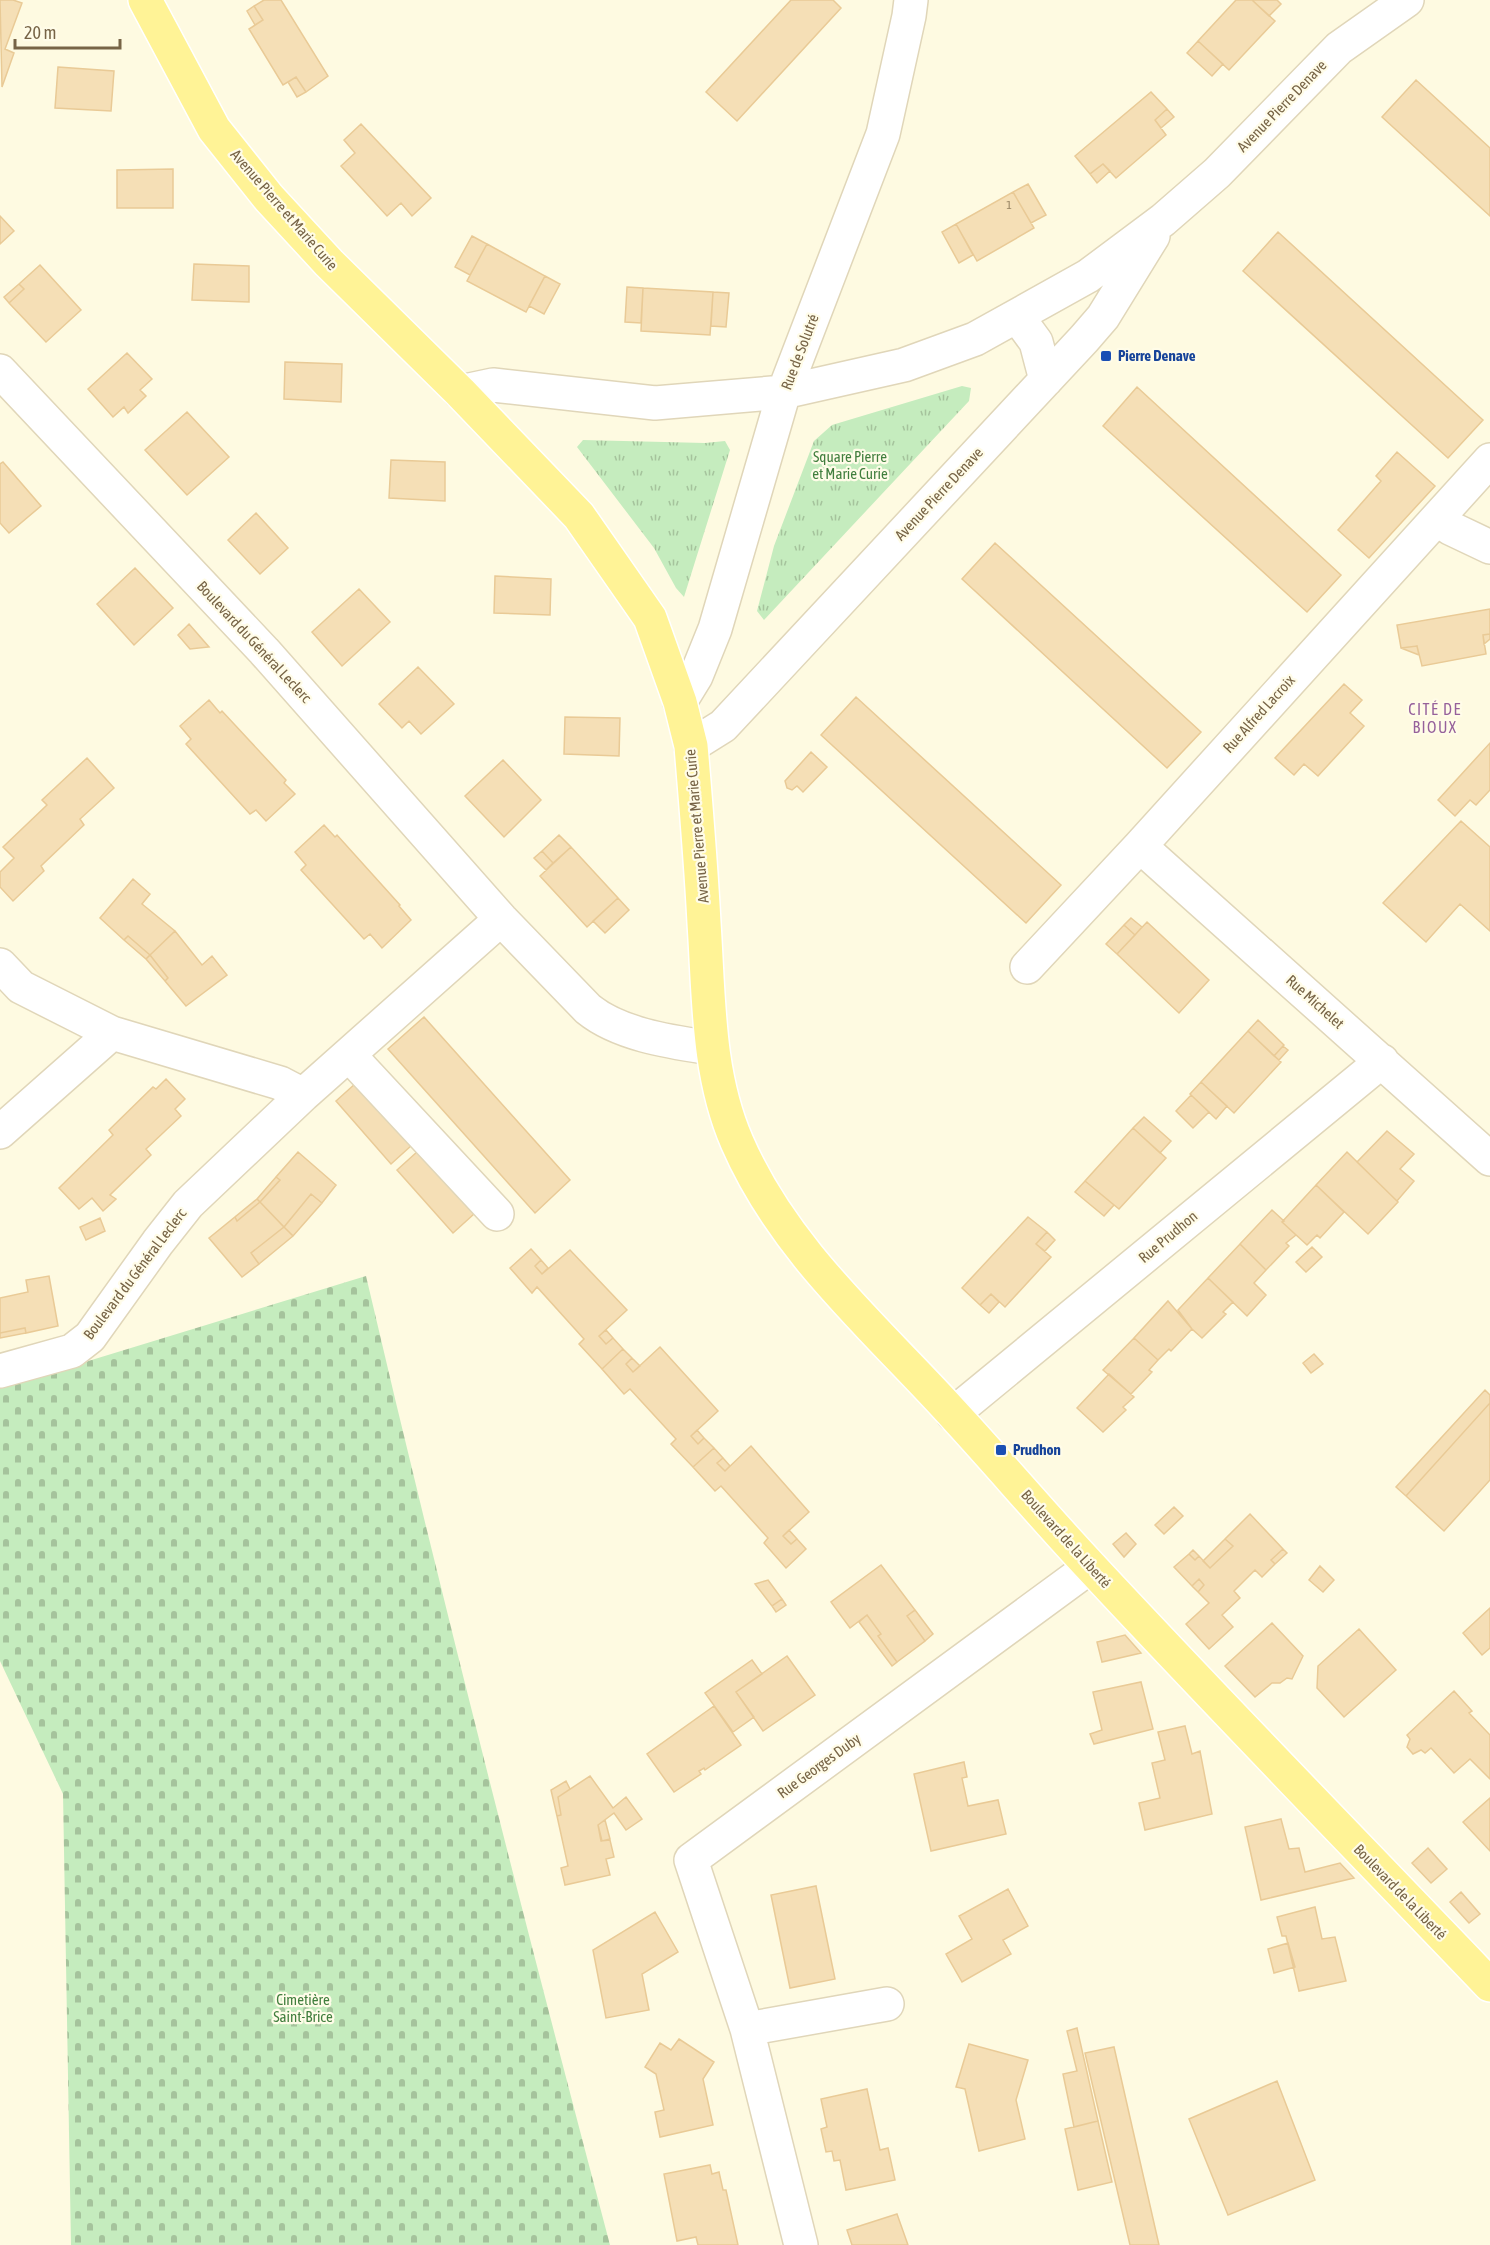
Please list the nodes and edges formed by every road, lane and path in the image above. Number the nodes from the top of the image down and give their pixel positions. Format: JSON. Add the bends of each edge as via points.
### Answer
{"nodes":[{"id":1,"x":145,"y":0,"type":"edge"},
{"id":2,"x":911,"y":0,"type":"edge"},
{"id":3,"x":1407,"y":0,"type":"edge"},
{"id":4,"x":1163,"y":220,"type":"junction"},
{"id":5,"x":1017,"y":316,"type":"junction"},
{"id":6,"x":0,"y":371,"type":"edge"},
{"id":7,"x":1046,"y":380,"type":"junction"},
{"id":8,"x":460,"y":392,"type":"junction"},
{"id":9,"x":784,"y":392,"type":"junction"},
{"id":10,"x":1490,"y":460,"type":"edge"},
{"id":11,"x":1437,"y":519,"type":"junction"},
{"id":12,"x":1490,"y":547,"type":"edge"},
{"id":13,"x":680,"y":702,"type":"junction"},
{"id":14,"x":691,"y":746,"type":"junction"},
{"id":15,"x":1140,"y":846,"type":"junction"},
{"id":16,"x":501,"y":919,"type":"junction"},
{"id":17,"x":0,"y":965,"type":"edge"},
{"id":18,"x":1027,"y":967,"type":"dead end"},
{"id":19,"x":112,"y":1033,"type":"junction"},
{"id":20,"x":711,"y":1048,"type":"junction"},
{"id":21,"x":349,"y":1055,"type":"junction"},
{"id":22,"x":1382,"y":1061,"type":"junction"},
{"id":23,"x":303,"y":1095,"type":"junction"},
{"id":24,"x":0,"y":1132,"type":"edge"},
{"id":25,"x":1490,"y":1159,"type":"edge"},
{"id":26,"x":497,"y":1214,"type":"dead end"},
{"id":27,"x":0,"y":1371,"type":"edge"},
{"id":28,"x":953,"y":1413,"type":"junction"},
{"id":29,"x":1090,"y":1567,"type":"junction"},
{"id":30,"x":1490,"y":1985,"type":"edge"},
{"id":31,"x":887,"y":2004,"type":"dead end"},
{"id":32,"x":747,"y":2029,"type":"junction"},
{"id":33,"x":801,"y":2245,"type":"edge"}],
"edges":[{"from":1,"to":8,"type":"main road","name":"Avenue Pierre et Marie Curie","via":[[220,138],[330,263]]},
{"from":2,"to":9,"type":"street","name":"Rue de Solutré","via":[[883,134]]},
{"from":3,"to":4,"type":"street","name":"Avenue Pierre Denave","via":[[1339,48],[1217,173]]},
{"from":4,"to":5,"type":"street","name":"Avenue Pierre Denave","via":[[1088,276]]},
{"from":4,"to":7,"type":"street","name":"Avenue Pierre Denave","via":[[1103,317]]},
{"from":5,"to":7,"type":"street","via":[[1036,342]]},
{"from":5,"to":9,"type":"street","name":"Avenue Pierre Denave","via":[[975,339],[904,365]]},
{"from":6,"to":16,"type":"street","name":"Boulevard du Général Leclerc","via":[[264,651]]},
{"from":7,"to":14,"type":"street","name":"Avenue Pierre Denave","via":[[723,726]]},
{"from":8,"to":9,"type":"street","via":[[493,385],[655,403]]},
{"from":8,"to":13,"type":"main road","name":"Avenue Pierre et Marie Curie","via":[[579,516],[650,618]]},
{"from":9,"to":13,"type":"street","name":"Rue de Solutré","via":[[715,629],[696,676]]},
{"from":10,"to":11,"type":"street","name":"Rue Alfred Lacroix"},
{"from":11,"to":12,"type":"street"},
{"from":11,"to":15,"type":"street","name":"Rue Alfred Lacroix"},
{"from":13,"to":14,"type":"main road","name":"Avenue Pierre et Marie Curie"},
{"from":14,"to":20,"type":"main road","name":"Avenue Pierre et Marie Curie"},
{"from":15,"to":18,"type":"street","name":"Rue Alfred Lacroix"},
{"from":15,"to":22,"type":"street","name":"Rue Michelet"},
{"from":16,"to":20,"type":"street","name":"Boulevard du Général Leclerc","via":[[600,1018],[648,1037]]},
{"from":16,"to":21,"type":"street","name":"Boulevard du Général Leclerc"},
{"from":17,"to":19,"type":"street","via":[[21,987]]},
{"from":19,"to":23,"type":"street","via":[[280,1083]]},
{"from":19,"to":24,"type":"street"},
{"from":20,"to":28,"type":"main road","name":"Boulevard de la Liberté","via":[[736,1141],[757,1185],[785,1228],[870,1328]]},
{"from":21,"to":23,"type":"street","name":"Boulevard du Général Leclerc"},
{"from":21,"to":26,"type":"street"},
{"from":22,"to":25,"type":"street","name":"Rue Michelet"},
{"from":22,"to":28,"type":"street","name":"Rue Prudhon"},
{"from":23,"to":27,"type":"street","name":"Boulevard du Général Leclerc","via":[[188,1204],[90,1337],[72,1351]]},
{"from":28,"to":29,"type":"main road","name":"Boulevard de la Liberté"},
{"from":29,"to":30,"type":"main road","name":"Boulevard de la Liberté"},
{"from":29,"to":32,"type":"street","name":"Rue Georges Duby","via":[[691,1860]]},
{"from":31,"to":32,"type":"street"},
{"from":32,"to":33,"type":"street","name":"Rue Georges Duby"}]}
